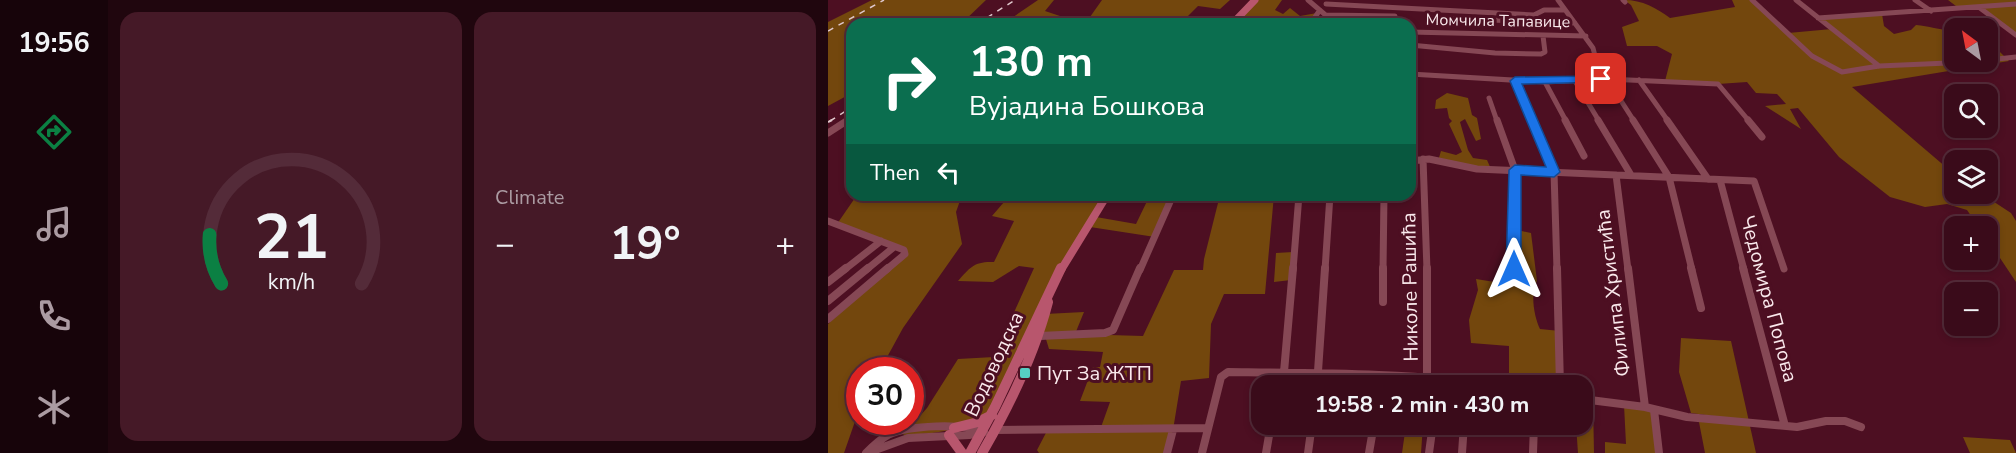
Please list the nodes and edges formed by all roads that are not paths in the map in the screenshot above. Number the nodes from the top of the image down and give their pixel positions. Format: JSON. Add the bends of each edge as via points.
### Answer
{"nodes":[{"id":1,"x":1255,"y":0,"type":"edge"},
{"id":2,"x":1308,"y":0,"type":"edge"},
{"id":3,"x":1558,"y":0,"type":"edge"},
{"id":4,"x":1752,"y":0,"type":"edge"},
{"id":5,"x":1796,"y":0,"type":"edge"},
{"id":6,"x":1915,"y":0,"type":"edge"},
{"id":7,"x":1327,"y":2,"type":"edge"},
{"id":8,"x":2016,"y":4,"type":"edge"},
{"id":9,"x":1318,"y":8,"type":"junction"},
{"id":10,"x":1980,"y":8,"type":"junction"},
{"id":11,"x":1565,"y":10,"type":"junction"},
{"id":12,"x":1931,"y":11,"type":"junction"},
{"id":13,"x":1458,"y":12,"type":"junction"},
{"id":14,"x":1325,"y":15,"type":"junction"},
{"id":15,"x":1534,"y":15,"type":"junction"},
{"id":16,"x":1395,"y":16,"type":"dead end"},
{"id":17,"x":1238,"y":18,"type":"edge"},
{"id":18,"x":1313,"y":18,"type":"edge"},
{"id":19,"x":1329,"y":18,"type":"edge"},
{"id":20,"x":1434,"y":18,"type":"dead end"},
{"id":21,"x":1818,"y":18,"type":"junction"},
{"id":22,"x":1458,"y":19,"type":"junction"},
{"id":23,"x":1539,"y":21,"type":"junction"},
{"id":24,"x":1575,"y":23,"type":"junction"},
{"id":25,"x":1416,"y":32,"type":"edge"},
{"id":26,"x":2016,"y":35,"type":"edge"},
{"id":27,"x":1543,"y":36,"type":"junction"},
{"id":28,"x":1586,"y":36,"type":"junction"},
{"id":29,"x":1416,"y":46,"type":"edge"},
{"id":30,"x":2016,"y":57,"type":"edge"},
{"id":31,"x":1998,"y":59,"type":"edge"},
{"id":32,"x":1944,"y":63,"type":"edge"},
{"id":33,"x":1879,"y":66,"type":"junction"},
{"id":34,"x":1416,"y":74,"type":"edge"},
{"id":35,"x":1604,"y":79,"type":"junction"},
{"id":36,"x":1639,"y":80,"type":"junction"},
{"id":37,"x":1515,"y":81,"type":"junction"},
{"id":38,"x":1575,"y":81,"type":"junction"},
{"id":39,"x":1545,"y":82,"type":"junction"},
{"id":40,"x":1489,"y":98,"type":"dead end"},
{"id":41,"x":846,"y":121,"type":"edge"},
{"id":42,"x":828,"y":133,"type":"edge"},
{"id":43,"x":1762,"y":137,"type":"dead end"},
{"id":44,"x":1584,"y":156,"type":"dead end"},
{"id":45,"x":1423,"y":159,"type":"junction"},
{"id":46,"x":1416,"y":160,"type":"edge"},
{"id":47,"x":1515,"y":170,"type":"junction"},
{"id":48,"x":1554,"y":172,"type":"junction"},
{"id":49,"x":1616,"y":175,"type":"junction"},
{"id":50,"x":1631,"y":175,"type":"junction"},
{"id":51,"x":1669,"y":177,"type":"junction"},
{"id":52,"x":1708,"y":179,"type":"junction"},
{"id":53,"x":1720,"y":180,"type":"junction"},
{"id":54,"x":1103,"y":201,"type":"edge"},
{"id":55,"x":1170,"y":201,"type":"edge"},
{"id":56,"x":1298,"y":201,"type":"edge"},
{"id":57,"x":1330,"y":201,"type":"edge"},
{"id":58,"x":1384,"y":201,"type":"edge"},
{"id":59,"x":828,"y":221,"type":"edge"},
{"id":60,"x":881,"y":242,"type":"junction"},
{"id":61,"x":894,"y":247,"type":"junction"},
{"id":62,"x":1514,"y":269,"type":"dead end"},
{"id":63,"x":1784,"y":269,"type":"dead end"},
{"id":64,"x":828,"y":282,"type":"edge"},
{"id":65,"x":1051,"y":290,"type":"junction"},
{"id":66,"x":828,"y":301,"type":"edge"},
{"id":67,"x":1383,"y":302,"type":"dead end"},
{"id":68,"x":1701,"y":308,"type":"dead end"},
{"id":69,"x":828,"y":319,"type":"edge"},
{"id":70,"x":1040,"y":336,"type":"junction"},
{"id":71,"x":1281,"y":372,"type":"junction"},
{"id":72,"x":1319,"y":373,"type":"junction"},
{"id":73,"x":1280,"y":375,"type":"edge"},
{"id":74,"x":1334,"y":375,"type":"edge"},
{"id":75,"x":1427,"y":375,"type":"edge"},
{"id":76,"x":1560,"y":375,"type":"edge"},
{"id":77,"x":1593,"y":401,"type":"edge"},
{"id":78,"x":1649,"y":409,"type":"junction"},
{"id":79,"x":992,"y":415,"type":"junction"},
{"id":80,"x":1785,"y":426,"type":"junction"},
{"id":81,"x":1861,"y":427,"type":"dead end"},
{"id":82,"x":1208,"y":428,"type":"junction"},
{"id":83,"x":1173,"y":430,"type":"junction"},
{"id":84,"x":990,"y":431,"type":"junction"},
{"id":85,"x":951,"y":432,"type":"junction"},
{"id":86,"x":1269,"y":435,"type":"edge"},
{"id":87,"x":1310,"y":435,"type":"edge"},
{"id":88,"x":1372,"y":435,"type":"edge"},
{"id":89,"x":1431,"y":435,"type":"edge"},
{"id":90,"x":1463,"y":435,"type":"edge"},
{"id":91,"x":1534,"y":435,"type":"edge"},
{"id":92,"x":866,"y":453,"type":"edge"},
{"id":93,"x":962,"y":453,"type":"edge"},
{"id":94,"x":970,"y":453,"type":"edge"},
{"id":95,"x":982,"y":453,"type":"edge"},
{"id":96,"x":1167,"y":453,"type":"edge"},
{"id":97,"x":1202,"y":453,"type":"edge"},
{"id":98,"x":1266,"y":453,"type":"edge"},
{"id":99,"x":1308,"y":453,"type":"edge"},
{"id":100,"x":1369,"y":453,"type":"edge"},
{"id":101,"x":1429,"y":453,"type":"edge"},
{"id":102,"x":1462,"y":453,"type":"edge"},
{"id":103,"x":1533,"y":453,"type":"edge"},
{"id":104,"x":1659,"y":453,"type":"edge"}],
"edges":[{"from":1,"to":17,"type":"main road"},
{"from":2,"to":9,"type":"street"},
{"from":3,"to":11,"type":"street"},
{"from":4,"to":33,"type":"street","via":[[1826,66],[1842,72]]},
{"from":5,"to":21,"type":"street"},
{"from":6,"to":12,"type":"street"},
{"from":7,"to":9,"type":"street"},
{"from":7,"to":13,"type":"street"},
{"from":8,"to":10,"type":"street"},
{"from":9,"to":14,"type":"street"},
{"from":9,"to":18,"type":"street"},
{"from":10,"to":12,"type":"street"},
{"from":10,"to":26,"type":"street"},
{"from":11,"to":15,"type":"street","via":[[1544,10]]},
{"from":11,"to":24,"type":"street"},
{"from":12,"to":21,"type":"street"},
{"from":13,"to":15,"type":"street"},
{"from":13,"to":22,"type":"street"},
{"from":14,"to":16,"type":"street"},
{"from":14,"to":19,"type":"street"},
{"from":15,"to":23,"type":"street"},
{"from":20,"to":22,"type":"street"},
{"from":21,"to":33,"type":"street"},
{"from":22,"to":23,"type":"street"},
{"from":23,"to":24,"type":"street"},
{"from":24,"to":28,"type":"street"},
{"from":25,"to":27,"type":"street","name":"Момчила Тапавице"},
{"from":27,"to":28,"type":"street","name":"Момчила Тапавице"},
{"from":27,"to":29,"type":"street","via":[[1545,52],[1540,54]]},
{"from":28,"to":35,"type":"street"},
{"from":30,"to":31,"type":"street"},
{"from":32,"to":33,"type":"street"},
{"from":34,"to":37,"type":"street"},
{"from":35,"to":36,"type":"street"},
{"from":35,"to":38,"type":"street"},
{"from":35,"to":51,"type":"street"},
{"from":36,"to":43,"type":"street","via":[[1718,84]]},
{"from":36,"to":52,"type":"street"},
{"from":37,"to":39,"type":"street"},
{"from":37,"to":48,"type":"street"},
{"from":38,"to":39,"type":"street"},
{"from":38,"to":50,"type":"street"},
{"from":39,"to":44,"type":"street"},
{"from":40,"to":47,"type":"street"},
{"from":41,"to":42,"type":"street"},
{"from":45,"to":46,"type":"street"},
{"from":45,"to":47,"type":"street","via":[[1464,167]]},
{"from":45,"to":75,"type":"street","name":"Николе Рашића"},
{"from":47,"to":48,"type":"street"},
{"from":47,"to":62,"type":"street"},
{"from":48,"to":49,"type":"street"},
{"from":48,"to":76,"type":"street"},
{"from":49,"to":50,"type":"street"},
{"from":49,"to":78,"type":"street","name":"Филипа Христића"},
{"from":50,"to":51,"type":"street"},
{"from":51,"to":52,"type":"street"},
{"from":51,"to":68,"type":"street"},
{"from":52,"to":53,"type":"street"},
{"from":53,"to":63,"type":"street","via":[[1754,181]]},
{"from":53,"to":80,"type":"street","name":"Чедомира Попова"},
{"from":54,"to":65,"type":"main road","name":"Водоводска"},
{"from":55,"to":70,"type":"street","via":[[1113,330]]},
{"from":56,"to":71,"type":"street"},
{"from":57,"to":72,"type":"street"},
{"from":58,"to":67,"type":"street"},
{"from":59,"to":60,"type":"street"},
{"from":60,"to":61,"type":"street"},
{"from":60,"to":64,"type":"street"},
{"from":61,"to":66,"type":"street"},
{"from":61,"to":69,"type":"street","via":[[904,250],[900,261]]},
{"from":65,"to":70,"type":"main road","name":"Водоводска"},
{"from":65,"to":79,"type":"main road","name":"Водоводска"},
{"from":70,"to":84,"type":"main road","name":"Водоводска"},
{"from":71,"to":72,"type":"street"},
{"from":71,"to":73,"type":"street"},
{"from":71,"to":82,"type":"street","via":[[1224,374]]},
{"from":72,"to":74,"type":"street"},
{"from":77,"to":78,"type":"street"},
{"from":78,"to":80,"type":"street","via":[[1687,417]]},
{"from":78,"to":104,"type":"street","name":"Филипа Христића"},
{"from":79,"to":84,"type":"main road","name":"Водоводска"},
{"from":79,"to":85,"type":"main road"},
{"from":80,"to":81,"type":"street","via":[[1845,421]]},
{"from":82,"to":83,"type":"street"},
{"from":82,"to":97,"type":"street"},
{"from":83,"to":84,"type":"street"},
{"from":83,"to":96,"type":"street"},
{"from":84,"to":85,"type":"street","via":[[970,435]]},
{"from":84,"to":94,"type":"main road","name":"Водоводска"},
{"from":84,"to":95,"type":"main road","name":"Водоводска"},
{"from":85,"to":92,"type":"street","via":[[908,438]]},
{"from":85,"to":93,"type":"main road"},
{"from":86,"to":98,"type":"street"},
{"from":87,"to":99,"type":"street"},
{"from":88,"to":100,"type":"street"},
{"from":89,"to":101,"type":"street"},
{"from":90,"to":102,"type":"street"},
{"from":91,"to":103,"type":"street"}]}
